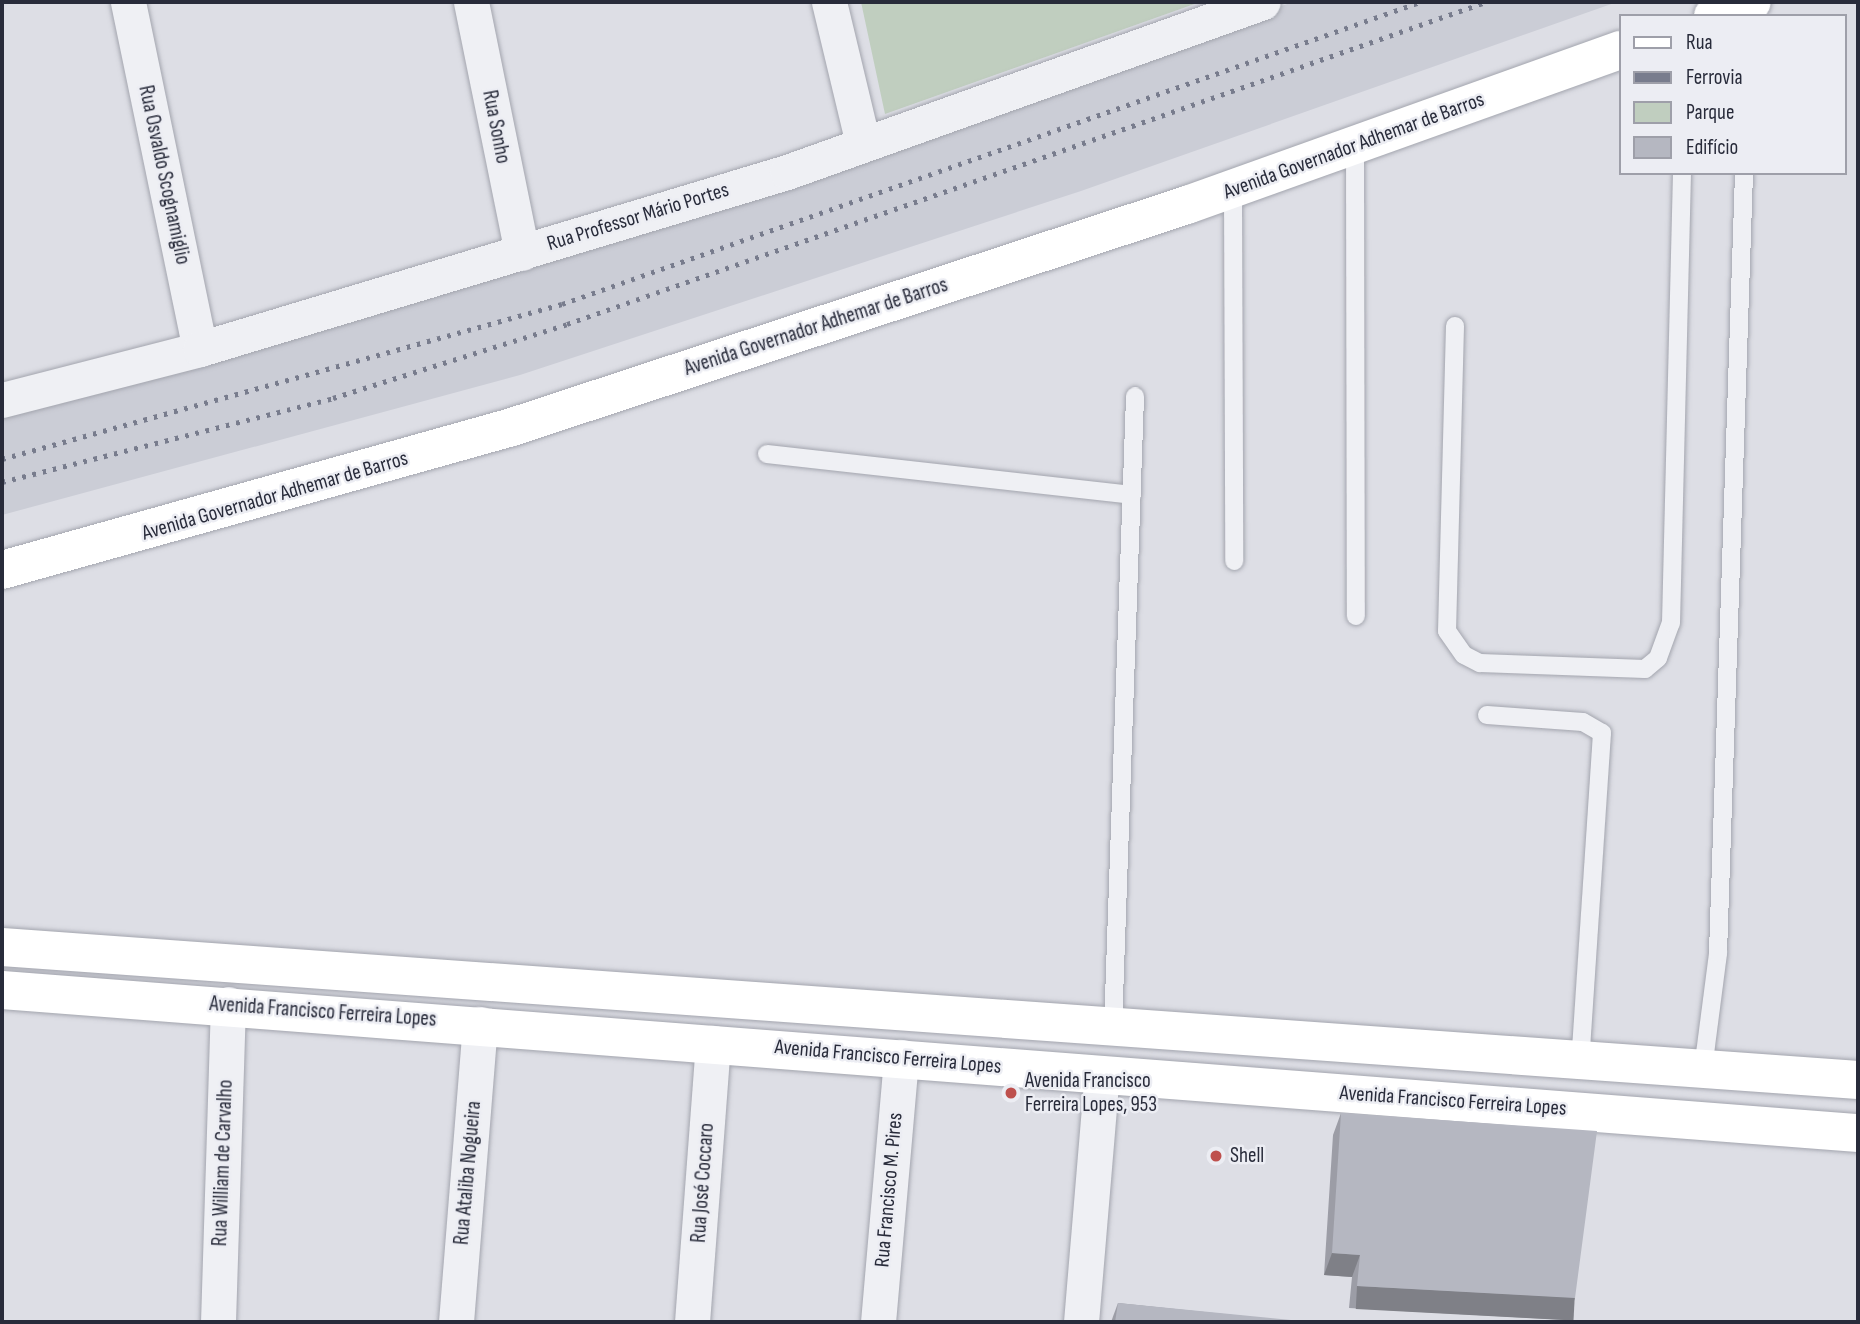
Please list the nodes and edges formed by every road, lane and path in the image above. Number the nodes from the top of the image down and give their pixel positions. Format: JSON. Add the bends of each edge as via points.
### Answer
{"nodes":[{"id":1,"x":128,"y":2,"type":"edge"},
{"id":2,"x":471,"y":2,"type":"edge"},
{"id":3,"x":830,"y":2,"type":"edge"},
{"id":4,"x":1263,"y":2,"type":"edge"},
{"id":5,"x":1752,"y":2,"type":"edge"},
{"id":6,"x":1719,"y":14,"type":"edge"},
{"id":7,"x":1618,"y":51,"type":"edge"},
{"id":8,"x":863,"y":144,"type":"junction"},
{"id":9,"x":1355,"y":147,"type":"junction"},
{"id":10,"x":1682,"y":175,"type":"edge"},
{"id":11,"x":1744,"y":175,"type":"edge"},
{"id":12,"x":1233,"y":189,"type":"junction"},
{"id":13,"x":522,"y":253,"type":"junction"},
{"id":14,"x":1455,"y":326,"type":"dead end"},
{"id":15,"x":201,"y":349,"type":"junction"},
{"id":16,"x":1135,"y":396,"type":"dead end"},
{"id":17,"x":2,"y":400,"type":"edge"},
{"id":18,"x":767,"y":454,"type":"dead end"},
{"id":19,"x":1132,"y":495,"type":"junction"},
{"id":20,"x":1234,"y":561,"type":"dead end"},
{"id":21,"x":2,"y":570,"type":"edge"},
{"id":22,"x":1356,"y":616,"type":"dead end"},
{"id":23,"x":1487,"y":715,"type":"dead end"},
{"id":24,"x":2,"y":947,"type":"edge"},
{"id":25,"x":2,"y":990,"type":"edge"},
{"id":26,"x":228,"y":1004,"type":"junction"},
{"id":27,"x":480,"y":1024,"type":"junction"},
{"id":28,"x":1113,"y":1027,"type":"junction"},
{"id":29,"x":713,"y":1043,"type":"junction"},
{"id":30,"x":901,"y":1057,"type":"junction"},
{"id":31,"x":1580,"y":1060,"type":"junction"},
{"id":32,"x":1703,"y":1069,"type":"junction"},
{"id":33,"x":1102,"y":1074,"type":"junction"},
{"id":34,"x":1858,"y":1080,"type":"edge"},
{"id":35,"x":1858,"y":1133,"type":"edge"},
{"id":36,"x":218,"y":1322,"type":"edge"},
{"id":37,"x":456,"y":1322,"type":"edge"},
{"id":38,"x":692,"y":1322,"type":"edge"},
{"id":39,"x":877,"y":1322,"type":"edge"},
{"id":40,"x":1082,"y":1322,"type":"edge"}],
"edges":[{"from":1,"to":15,"type":"street","name":"Rua Osvaldo Scognamiglio"},
{"from":2,"to":13,"type":"street","name":"Rua Sonho"},
{"from":3,"to":8,"type":"street"},
{"from":4,"to":8,"type":"street","name":"Rua Professor Mário Portes"},
{"from":5,"to":6,"type":"main road"},
{"from":7,"to":9,"type":"main road","name":"Avenida Governador Adhemar de Barros"},
{"from":8,"to":13,"type":"street","name":"Rua Professor Mário Portes"},
{"from":9,"to":12,"type":"main road","name":"Avenida Governador Adhemar de Barros"},
{"from":9,"to":22,"type":"lane"},
{"from":10,"to":14,"type":"lane","via":[[1671,624],[1663,650],[1645,669],[1480,663],[1464,655],[1447,631]]},
{"from":11,"to":32,"type":"lane","via":[[1718,953]]},
{"from":12,"to":20,"type":"lane"},
{"from":12,"to":21,"type":"main road","name":"Avenida Governador Adhemar de Barros","via":[[512,427]]},
{"from":13,"to":15,"type":"street","name":"Rua Professor Mário Portes"},
{"from":15,"to":17,"type":"street","name":"Rua Professor Mário Portes"},
{"from":16,"to":19,"type":"lane"},
{"from":18,"to":19,"type":"lane"},
{"from":19,"to":28,"type":"lane"},
{"from":23,"to":31,"type":"lane","via":[[1583,722],[1602,733]]},
{"from":24,"to":28,"type":"main road","name":"Avenida Francisco Ferreira Lopes"},
{"from":25,"to":26,"type":"main road","name":"Avenida Francisco Ferreira Lopes"},
{"from":26,"to":27,"type":"main road","name":"Avenida Francisco Ferreira Lopes"},
{"from":26,"to":36,"type":"street","name":"Rua William de Carvalho"},
{"from":27,"to":29,"type":"main road","name":"Avenida Francisco Ferreira Lopes"},
{"from":27,"to":37,"type":"street","name":"Rua Ataliba Nogueira"},
{"from":28,"to":31,"type":"main road","name":"Avenida Francisco Ferreira Lopes"},
{"from":29,"to":30,"type":"main road","name":"Avenida Francisco Ferreira Lopes"},
{"from":29,"to":38,"type":"street","name":"Rua José Coccaro"},
{"from":30,"to":33,"type":"main road","name":"Avenida Francisco Ferreira Lopes"},
{"from":30,"to":39,"type":"street","name":"Rua Francisco M. Pires"},
{"from":31,"to":32,"type":"main road","name":"Avenida Francisco Ferreira Lopes"},
{"from":32,"to":34,"type":"main road","name":"Avenida Francisco Ferreira Lopes"},
{"from":33,"to":35,"type":"main road","name":"Avenida Francisco Ferreira Lopes"},
{"from":33,"to":40,"type":"street"}]}
